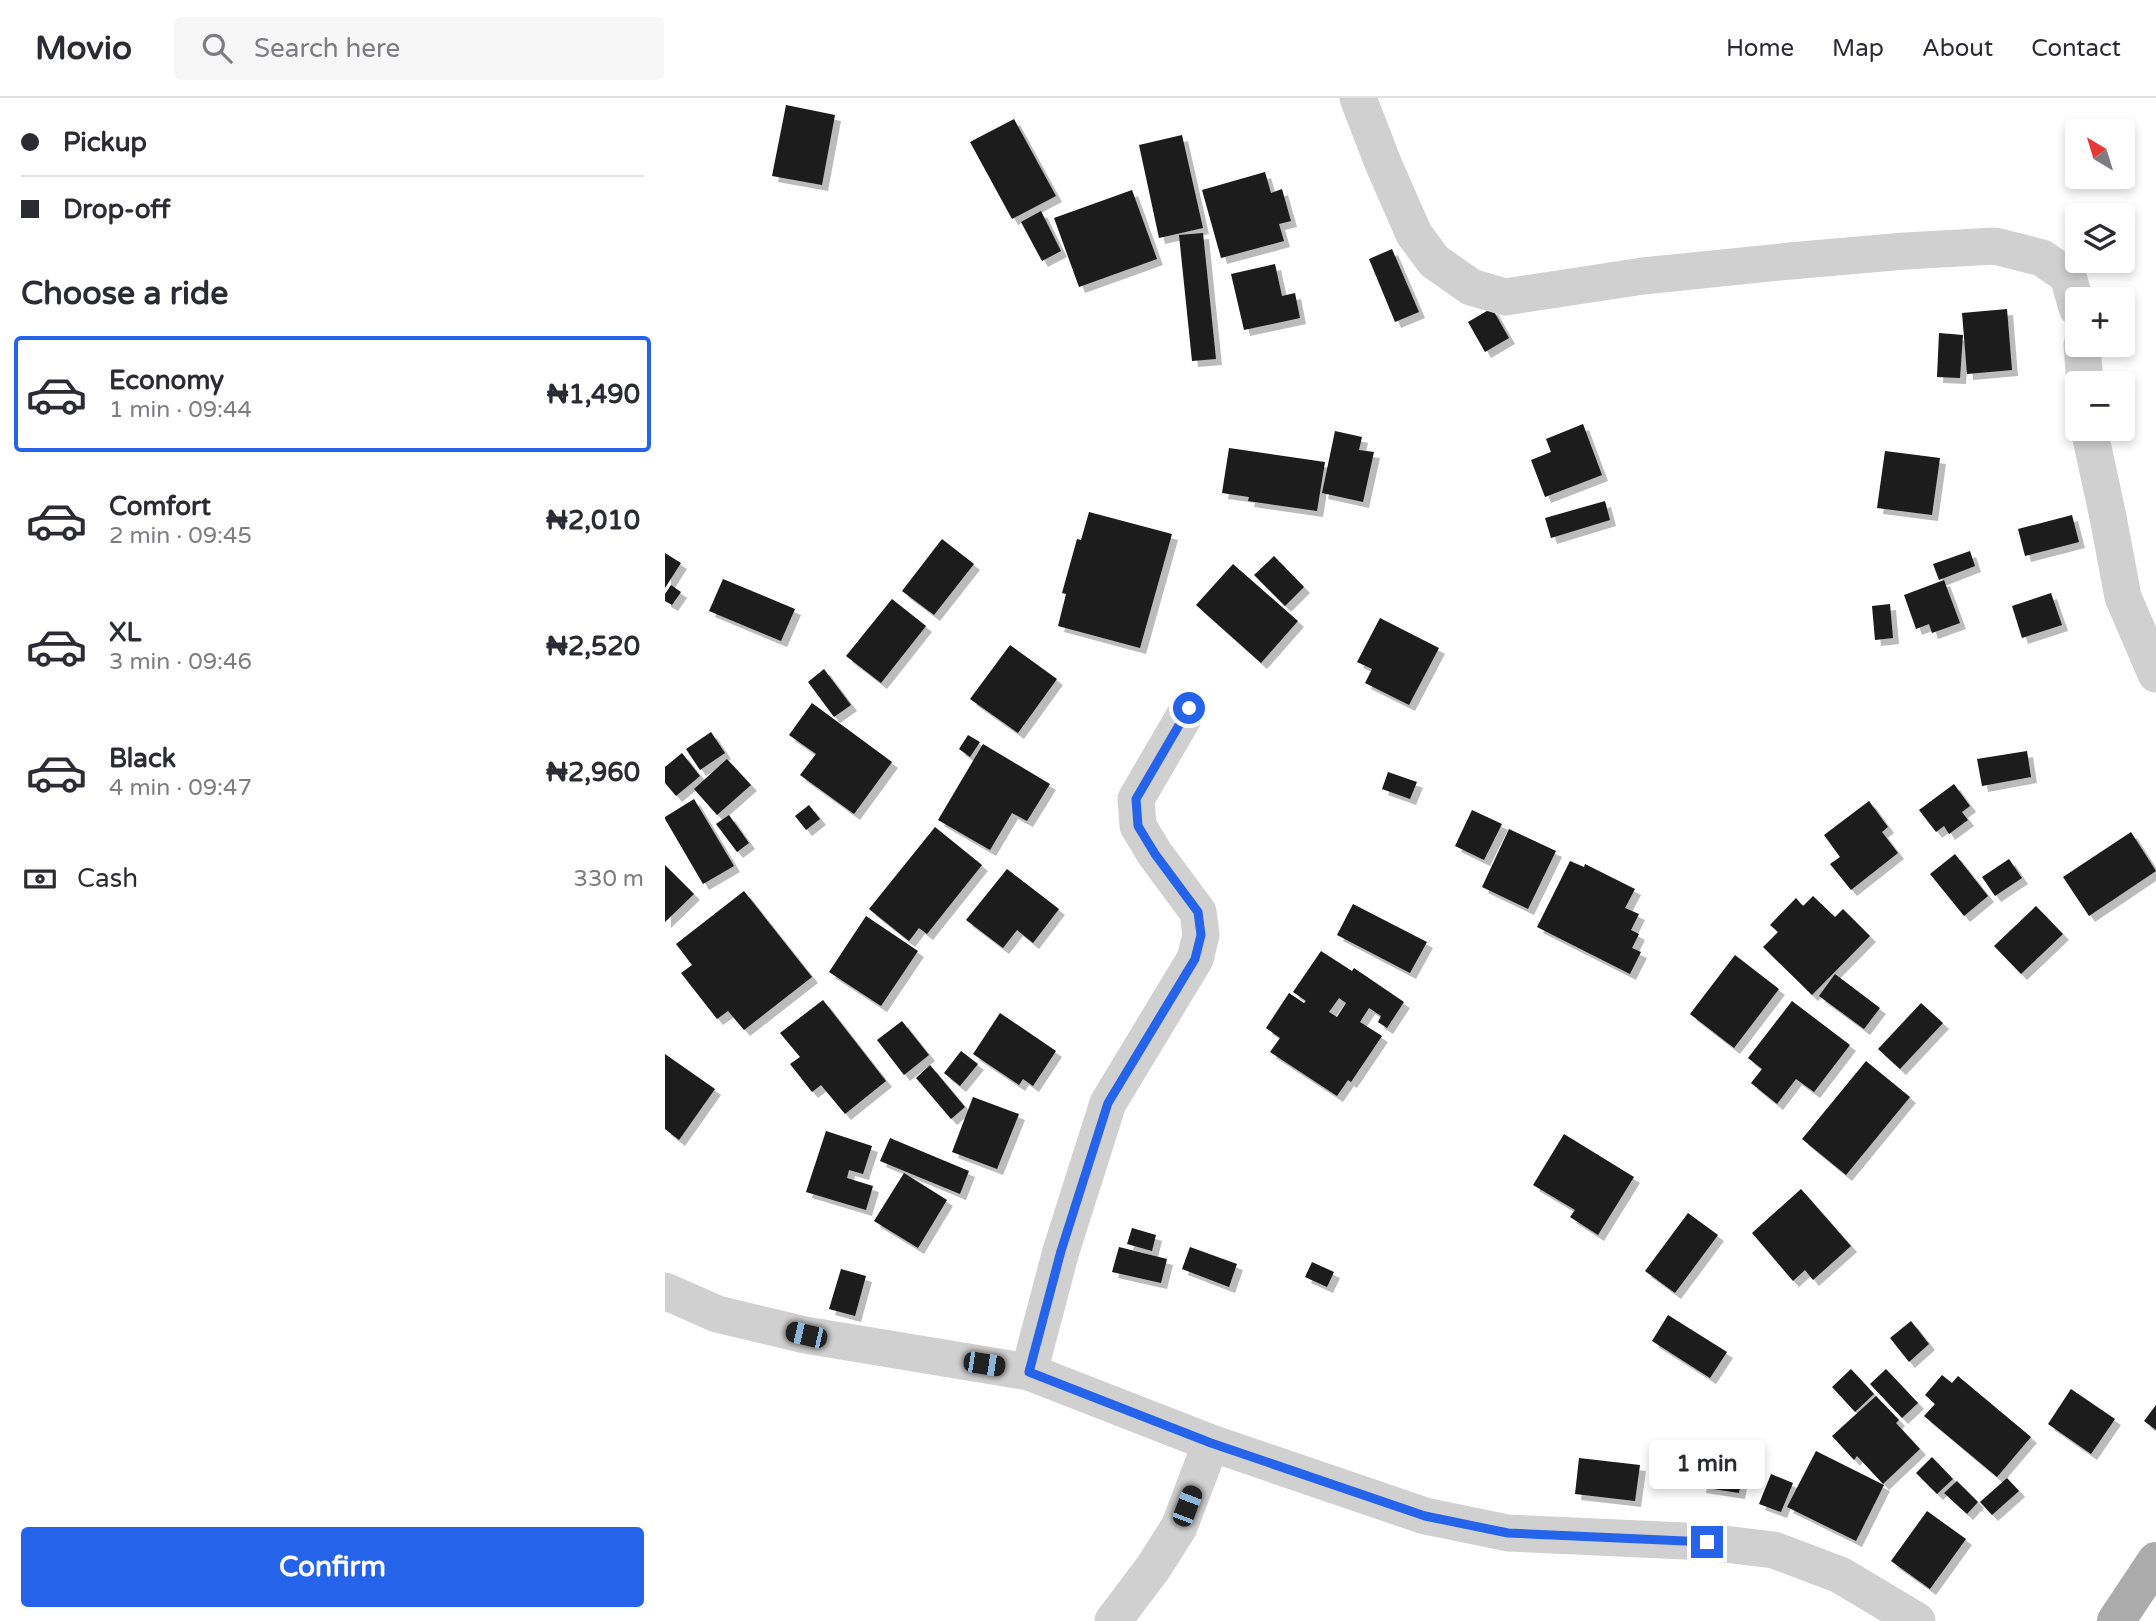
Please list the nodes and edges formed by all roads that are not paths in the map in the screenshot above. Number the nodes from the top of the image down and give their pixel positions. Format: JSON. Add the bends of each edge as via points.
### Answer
{"nodes":[{"id":1,"x":1359,"y":98,"type":"edge"},
{"id":2,"x":2071,"y":287,"type":"edge"},
{"id":3,"x":2092,"y":441,"type":"edge"},
{"id":4,"x":2156,"y":674,"type":"edge"},
{"id":5,"x":1189,"y":708,"type":"dead end"},
{"id":6,"x":665,"y":1291,"type":"edge"},
{"id":7,"x":1029,"y":1372,"type":"junction"},
{"id":8,"x":1211,"y":1443,"type":"junction"},
{"id":9,"x":2156,"y":1561,"type":"edge"},
{"id":10,"x":1113,"y":1621,"type":"edge"},
{"id":11,"x":1917,"y":1621,"type":"edge"},
{"id":12,"x":2116,"y":1621,"type":"edge"}],
"edges":[{"from":1,"to":2,"type":"street","via":[[1414,234],[1434,261],[1471,287],[1505,297],[1643,276],[1996,246],[2042,258],[2068,275]]},
{"from":3,"to":4,"type":"street","via":[[2123,597]]},
{"from":5,"to":7,"type":"street","via":[[1136,799],[1138,826],[1198,912],[1201,935],[1195,959],[1108,1103]]},
{"from":6,"to":7,"type":"street","via":[[717,1314],[806,1335]]},
{"from":7,"to":8,"type":"street"},
{"from":8,"to":10,"type":"street","via":[[1179,1527]]},
{"from":8,"to":11,"type":"street","via":[[1425,1516],[1508,1533],[1707,1542],[1774,1550],[1840,1575]]},
{"from":9,"to":12,"type":"main road"}]}
